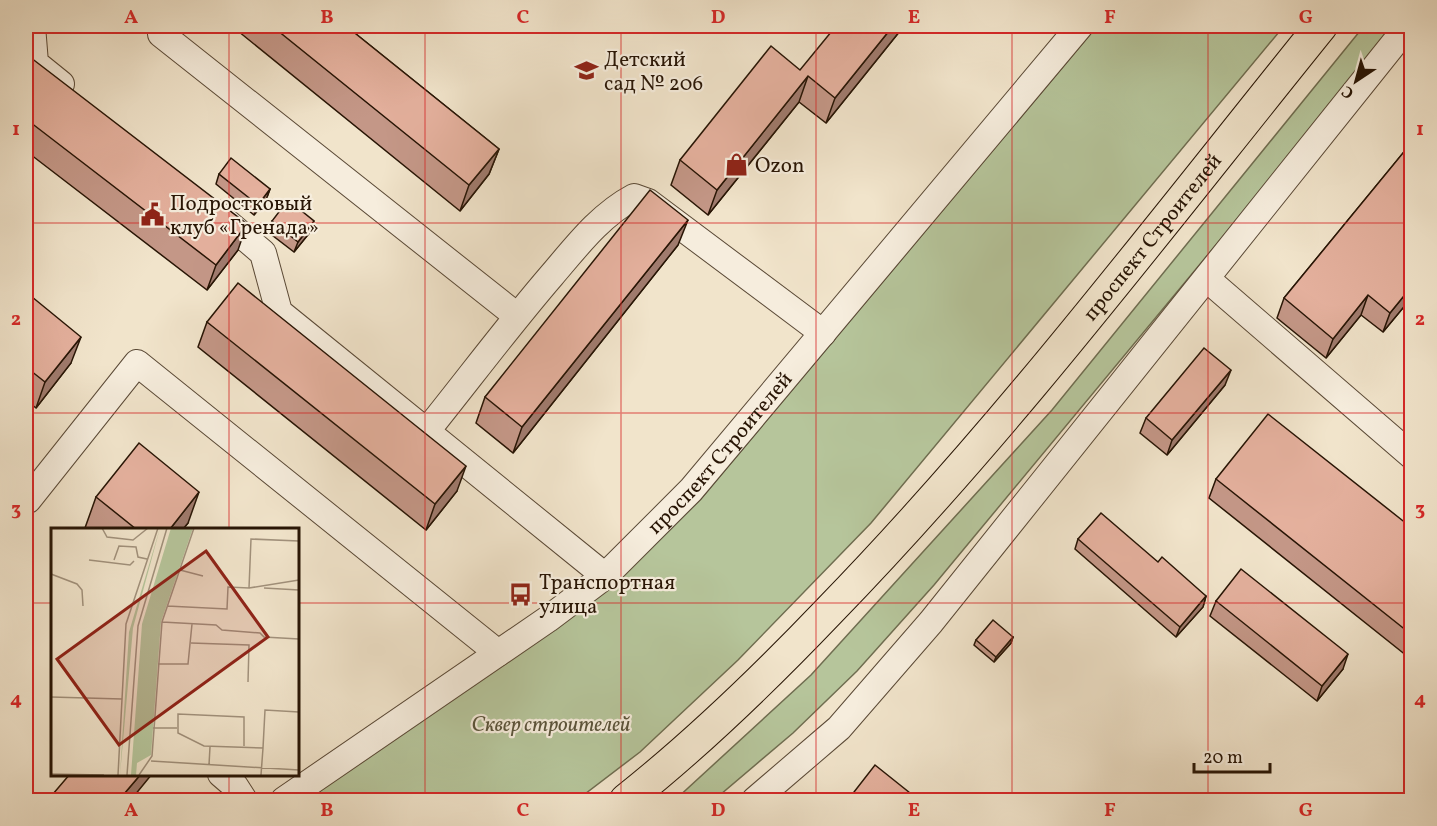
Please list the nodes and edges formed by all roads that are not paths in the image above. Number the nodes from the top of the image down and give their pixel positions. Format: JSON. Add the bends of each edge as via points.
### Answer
{"nodes":[{"id":1,"x":32,"y":26,"type":"edge"},
{"id":2,"x":168,"y":26,"type":"edge"},
{"id":3,"x":1080,"y":26,"type":"edge"},
{"id":4,"x":1321,"y":26,"type":"edge"},
{"id":5,"x":1408,"y":26,"type":"edge"},
{"id":6,"x":81,"y":101,"type":"edge"},
{"id":7,"x":200,"y":200,"type":"edge"},
{"id":8,"x":1207,"y":279,"type":"junction"},
{"id":9,"x":517,"y":316,"type":"junction"},
{"id":10,"x":823,"y":333,"type":"junction"},
{"id":11,"x":426,"y":432,"type":"junction"},
{"id":12,"x":1412,"y":456,"type":"edge"},
{"id":13,"x":26,"y":497,"type":"edge"},
{"id":14,"x":605,"y":576,"type":"junction"},
{"id":15,"x":498,"y":653,"type":"junction"},
{"id":16,"x":222,"y":775,"type":"edge"},
{"id":17,"x":244,"y":801,"type":"edge"},
{"id":18,"x":285,"y":801,"type":"edge"},
{"id":19,"x":626,"y":801,"type":"edge"},
{"id":20,"x":755,"y":801,"type":"edge"}],
"edges":[{"from":1,"to":6,"type":"street","via":[[35,63]]},
{"from":2,"to":9,"type":"street","via":[[161,34]]},
{"from":3,"to":10,"type":"street","name":"проспект Строителей"},
{"from":4,"to":19,"type":"main road","name":"проспект Строителей","via":[[1000,423],[896,542],[775,668]]},
{"from":5,"to":8,"type":"street"},
{"from":7,"to":11,"type":"street","via":[[263,253],[279,312]]},
{"from":8,"to":12,"type":"street"},
{"from":8,"to":20,"type":"street","via":[[931,622],[839,728]]},
{"from":9,"to":10,"type":"street","via":[[613,208],[634,197],[648,202]]},
{"from":9,"to":11,"type":"street"},
{"from":10,"to":14,"type":"street","name":"проспект Строителей","via":[[691,490]]},
{"from":11,"to":14,"type":"street"},
{"from":13,"to":15,"type":"street","via":[[28,500],[137,363]]},
{"from":14,"to":15,"type":"street","name":"проспект Строителей"},
{"from":15,"to":18,"type":"street","name":"проспект Строителей"},
{"from":16,"to":17,"type":"street"}]}
